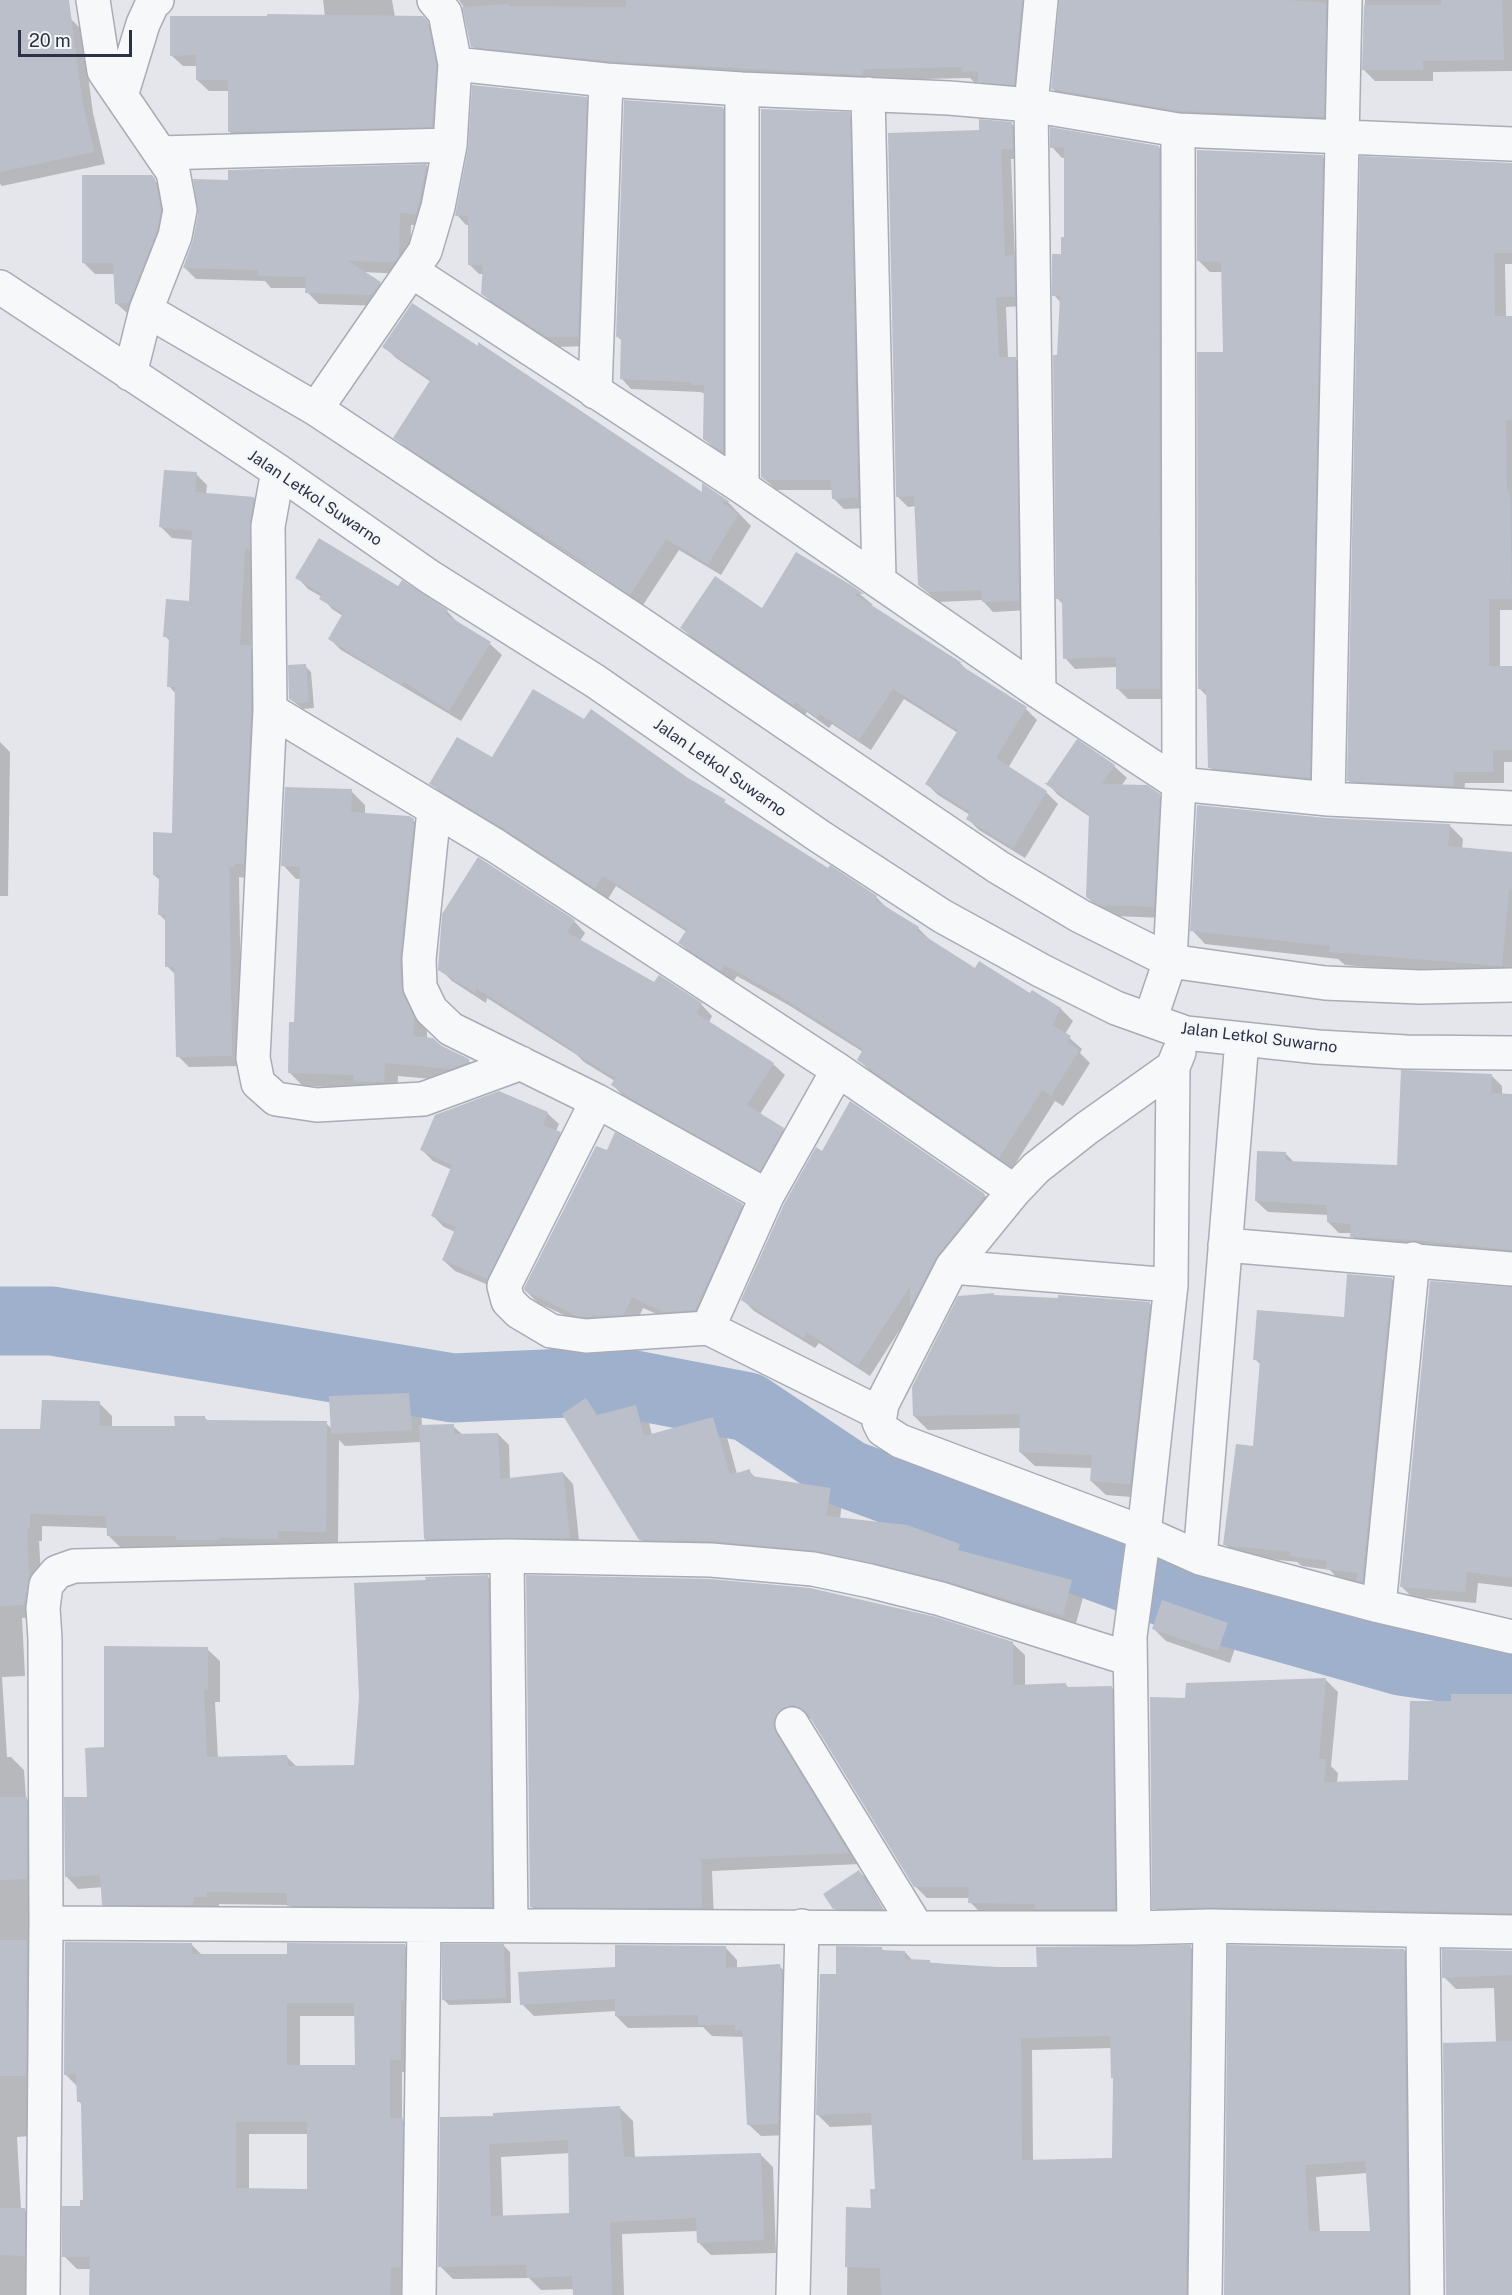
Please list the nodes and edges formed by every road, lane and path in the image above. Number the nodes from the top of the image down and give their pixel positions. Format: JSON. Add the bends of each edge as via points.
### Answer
{"nodes":[{"id":1,"x":93,"y":0,"type":"edge"},
{"id":2,"x":157,"y":0,"type":"edge"},
{"id":3,"x":434,"y":0,"type":"edge"},
{"id":4,"x":1041,"y":0,"type":"edge"},
{"id":5,"x":1345,"y":0,"type":"edge"},
{"id":6,"x":455,"y":64,"type":"junction"},
{"id":7,"x":606,"y":80,"type":"junction"},
{"id":8,"x":742,"y":89,"type":"junction"},
{"id":9,"x":868,"y":94,"type":"junction"},
{"id":10,"x":122,"y":96,"type":"junction"},
{"id":11,"x":1031,"y":105,"type":"junction"},
{"id":12,"x":1178,"y":130,"type":"junction"},
{"id":13,"x":1342,"y":136,"type":"junction"},
{"id":14,"x":1512,"y":144,"type":"edge"},
{"id":15,"x":450,"y":145,"type":"junction"},
{"id":16,"x":160,"y":153,"type":"junction"},
{"id":17,"x":412,"y":272,"type":"junction"},
{"id":18,"x":0,"y":287,"type":"edge"},
{"id":19,"x":146,"y":310,"type":"junction"},
{"id":20,"x":130,"y":374,"type":"junction"},
{"id":21,"x":595,"y":392,"type":"junction"},
{"id":22,"x":316,"y":409,"type":"junction"},
{"id":23,"x":278,"y":471,"type":"junction"},
{"id":24,"x":742,"y":486,"type":"junction"},
{"id":25,"x":879,"y":579,"type":"junction"},
{"id":26,"x":1039,"y":692,"type":"junction"},
{"id":27,"x":270,"y":710,"type":"junction"},
{"id":28,"x":1179,"y":784,"type":"junction"},
{"id":29,"x":1328,"y":799,"type":"junction"},
{"id":30,"x":1512,"y":808,"type":"edge"},
{"id":31,"x":434,"y":810,"type":"junction"},
{"id":32,"x":1170,"y":961,"type":"junction"},
{"id":33,"x":1512,"y":985,"type":"edge"},
{"id":34,"x":1150,"y":1020,"type":"junction"},
{"id":35,"x":1186,"y":1033,"type":"junction"},
{"id":36,"x":1242,"y":1040,"type":"junction"},
{"id":37,"x":1512,"y":1053,"type":"edge"},
{"id":38,"x":521,"y":1064,"type":"junction"},
{"id":39,"x":1173,"y":1067,"type":"junction"},
{"id":40,"x":838,"y":1070,"type":"junction"},
{"id":41,"x":597,"y":1101,"type":"junction"},
{"id":42,"x":1014,"y":1191,"type":"junction"},
{"id":43,"x":767,"y":1196,"type":"junction"},
{"id":44,"x":1225,"y":1245,"type":"junction"},
{"id":45,"x":1413,"y":1259,"type":"junction"},
{"id":46,"x":952,"y":1268,"type":"junction"},
{"id":47,"x":1512,"y":1269,"type":"edge"},
{"id":48,"x":1171,"y":1285,"type":"junction"},
{"id":49,"x":708,"y":1328,"type":"junction"},
{"id":50,"x":879,"y":1413,"type":"junction"},
{"id":51,"x":1141,"y":1549,"type":"junction"},
{"id":52,"x":507,"y":1556,"type":"junction"},
{"id":53,"x":1200,"y":1558,"type":"junction"},
{"id":54,"x":1379,"y":1606,"type":"junction"},
{"id":55,"x":1512,"y":1637,"type":"edge"},
{"id":56,"x":1130,"y":1647,"type":"junction"},
{"id":57,"x":792,"y":1724,"type":"dead end"},
{"id":58,"x":46,"y":1923,"type":"junction"},
{"id":59,"x":424,"y":1926,"type":"junction"},
{"id":60,"x":511,"y":1926,"type":"junction"},
{"id":61,"x":802,"y":1926,"type":"junction"},
{"id":62,"x":1210,"y":1926,"type":"junction"},
{"id":63,"x":917,"y":1928,"type":"junction"},
{"id":64,"x":1134,"y":1928,"type":"junction"},
{"id":65,"x":1423,"y":1931,"type":"junction"},
{"id":66,"x":1512,"y":1932,"type":"edge"},
{"id":67,"x":43,"y":2295,"type":"edge"},
{"id":68,"x":419,"y":2295,"type":"edge"},
{"id":69,"x":793,"y":2295,"type":"edge"},
{"id":70,"x":1205,"y":2295,"type":"edge"},
{"id":71,"x":1427,"y":2295,"type":"edge"}],
"edges":[{"from":1,"to":10,"type":"street","via":[[104,71]]},
{"from":2,"to":10,"type":"street","via":[[143,24]]},
{"from":3,"to":6,"type":"street","via":[[445,13]]},
{"from":4,"to":11,"type":"street"},
{"from":5,"to":13,"type":"street"},
{"from":6,"to":7,"type":"street"},
{"from":6,"to":15,"type":"street"},
{"from":7,"to":8,"type":"street"},
{"from":7,"to":21,"type":"street"},
{"from":8,"to":9,"type":"street"},
{"from":8,"to":24,"type":"street"},
{"from":9,"to":11,"type":"street"},
{"from":9,"to":25,"type":"street"},
{"from":10,"to":16,"type":"street"},
{"from":11,"to":12,"type":"street"},
{"from":11,"to":26,"type":"street"},
{"from":12,"to":13,"type":"street"},
{"from":12,"to":28,"type":"street"},
{"from":13,"to":14,"type":"street"},
{"from":13,"to":29,"type":"street"},
{"from":15,"to":16,"type":"street"},
{"from":15,"to":17,"type":"street","via":[[429,240]]},
{"from":16,"to":19,"type":"street","via":[[173,172],[180,210],[175,236]]},
{"from":17,"to":21,"type":"street"},
{"from":17,"to":22,"type":"street"},
{"from":18,"to":20,"type":"street","name":"Jalan Letkol Suwarno"},
{"from":19,"to":20,"type":"street"},
{"from":19,"to":22,"type":"street"},
{"from":20,"to":23,"type":"street","name":"Jalan Letkol Suwarno"},
{"from":21,"to":24,"type":"street"},
{"from":22,"to":32,"type":"street","via":[[998,867],[1080,916]]},
{"from":23,"to":27,"type":"street","via":[[268,526]]},
{"from":23,"to":34,"type":"street","name":"Jalan Letkol Suwarno","via":[[430,577],[595,681],[942,916],[1116,1008]]},
{"from":24,"to":25,"type":"street"},
{"from":25,"to":26,"type":"street"},
{"from":26,"to":28,"type":"street"},
{"from":27,"to":31,"type":"street"},
{"from":27,"to":38,"type":"street","via":[[253,1058],[258,1083],[276,1099],[317,1106],[423,1099]]},
{"from":28,"to":29,"type":"street"},
{"from":28,"to":32,"type":"street"},
{"from":29,"to":30,"type":"street"},
{"from":31,"to":38,"type":"street","via":[[419,959],[420,987],[431,1010],[451,1029]]},
{"from":31,"to":40,"type":"street","via":[[496,846]]},
{"from":32,"to":33,"type":"street","via":[[1325,983]]},
{"from":32,"to":34,"type":"street"},
{"from":34,"to":35,"type":"street","name":"Jalan Letkol Suwarno"},
{"from":35,"to":36,"type":"street","name":"Jalan Letkol Suwarno"},
{"from":35,"to":39,"type":"street"},
{"from":36,"to":37,"type":"street","name":"Jalan Letkol Suwarno","via":[[1406,1052]]},
{"from":36,"to":44,"type":"street"},
{"from":38,"to":41,"type":"street"},
{"from":39,"to":42,"type":"street","via":[[1078,1135]]},
{"from":39,"to":48,"type":"street"},
{"from":40,"to":42,"type":"street"},
{"from":40,"to":43,"type":"street"},
{"from":41,"to":43,"type":"street"},
{"from":41,"to":49,"type":"street","via":[[504,1286],[508,1301],[551,1331],[586,1336]]},
{"from":42,"to":46,"type":"street"},
{"from":43,"to":49,"type":"street"},
{"from":44,"to":45,"type":"street"},
{"from":44,"to":53,"type":"street"},
{"from":45,"to":47,"type":"street"},
{"from":45,"to":54,"type":"street"},
{"from":46,"to":48,"type":"street"},
{"from":46,"to":50,"type":"street"},
{"from":48,"to":51,"type":"street"},
{"from":49,"to":50,"type":"street"},
{"from":50,"to":51,"type":"street","via":[[883,1430],[900,1441]]},
{"from":51,"to":53,"type":"street"},
{"from":51,"to":56,"type":"street"},
{"from":52,"to":56,"type":"street","via":[[711,1560],[813,1569]]},
{"from":52,"to":58,"type":"street","via":[[74,1566],[57,1572],[45,1585],[43,1608]]},
{"from":52,"to":60,"type":"street"},
{"from":53,"to":54,"type":"street"},
{"from":54,"to":55,"type":"street"},
{"from":56,"to":64,"type":"street"},
{"from":57,"to":63,"type":"street"},
{"from":58,"to":59,"type":"street"},
{"from":58,"to":67,"type":"street"},
{"from":59,"to":60,"type":"street"},
{"from":59,"to":68,"type":"street"},
{"from":60,"to":61,"type":"street"},
{"from":61,"to":63,"type":"street"},
{"from":61,"to":69,"type":"street"},
{"from":62,"to":64,"type":"street"},
{"from":62,"to":65,"type":"street"},
{"from":62,"to":70,"type":"street"},
{"from":63,"to":64,"type":"street"},
{"from":65,"to":66,"type":"street"},
{"from":65,"to":71,"type":"street"}]}
